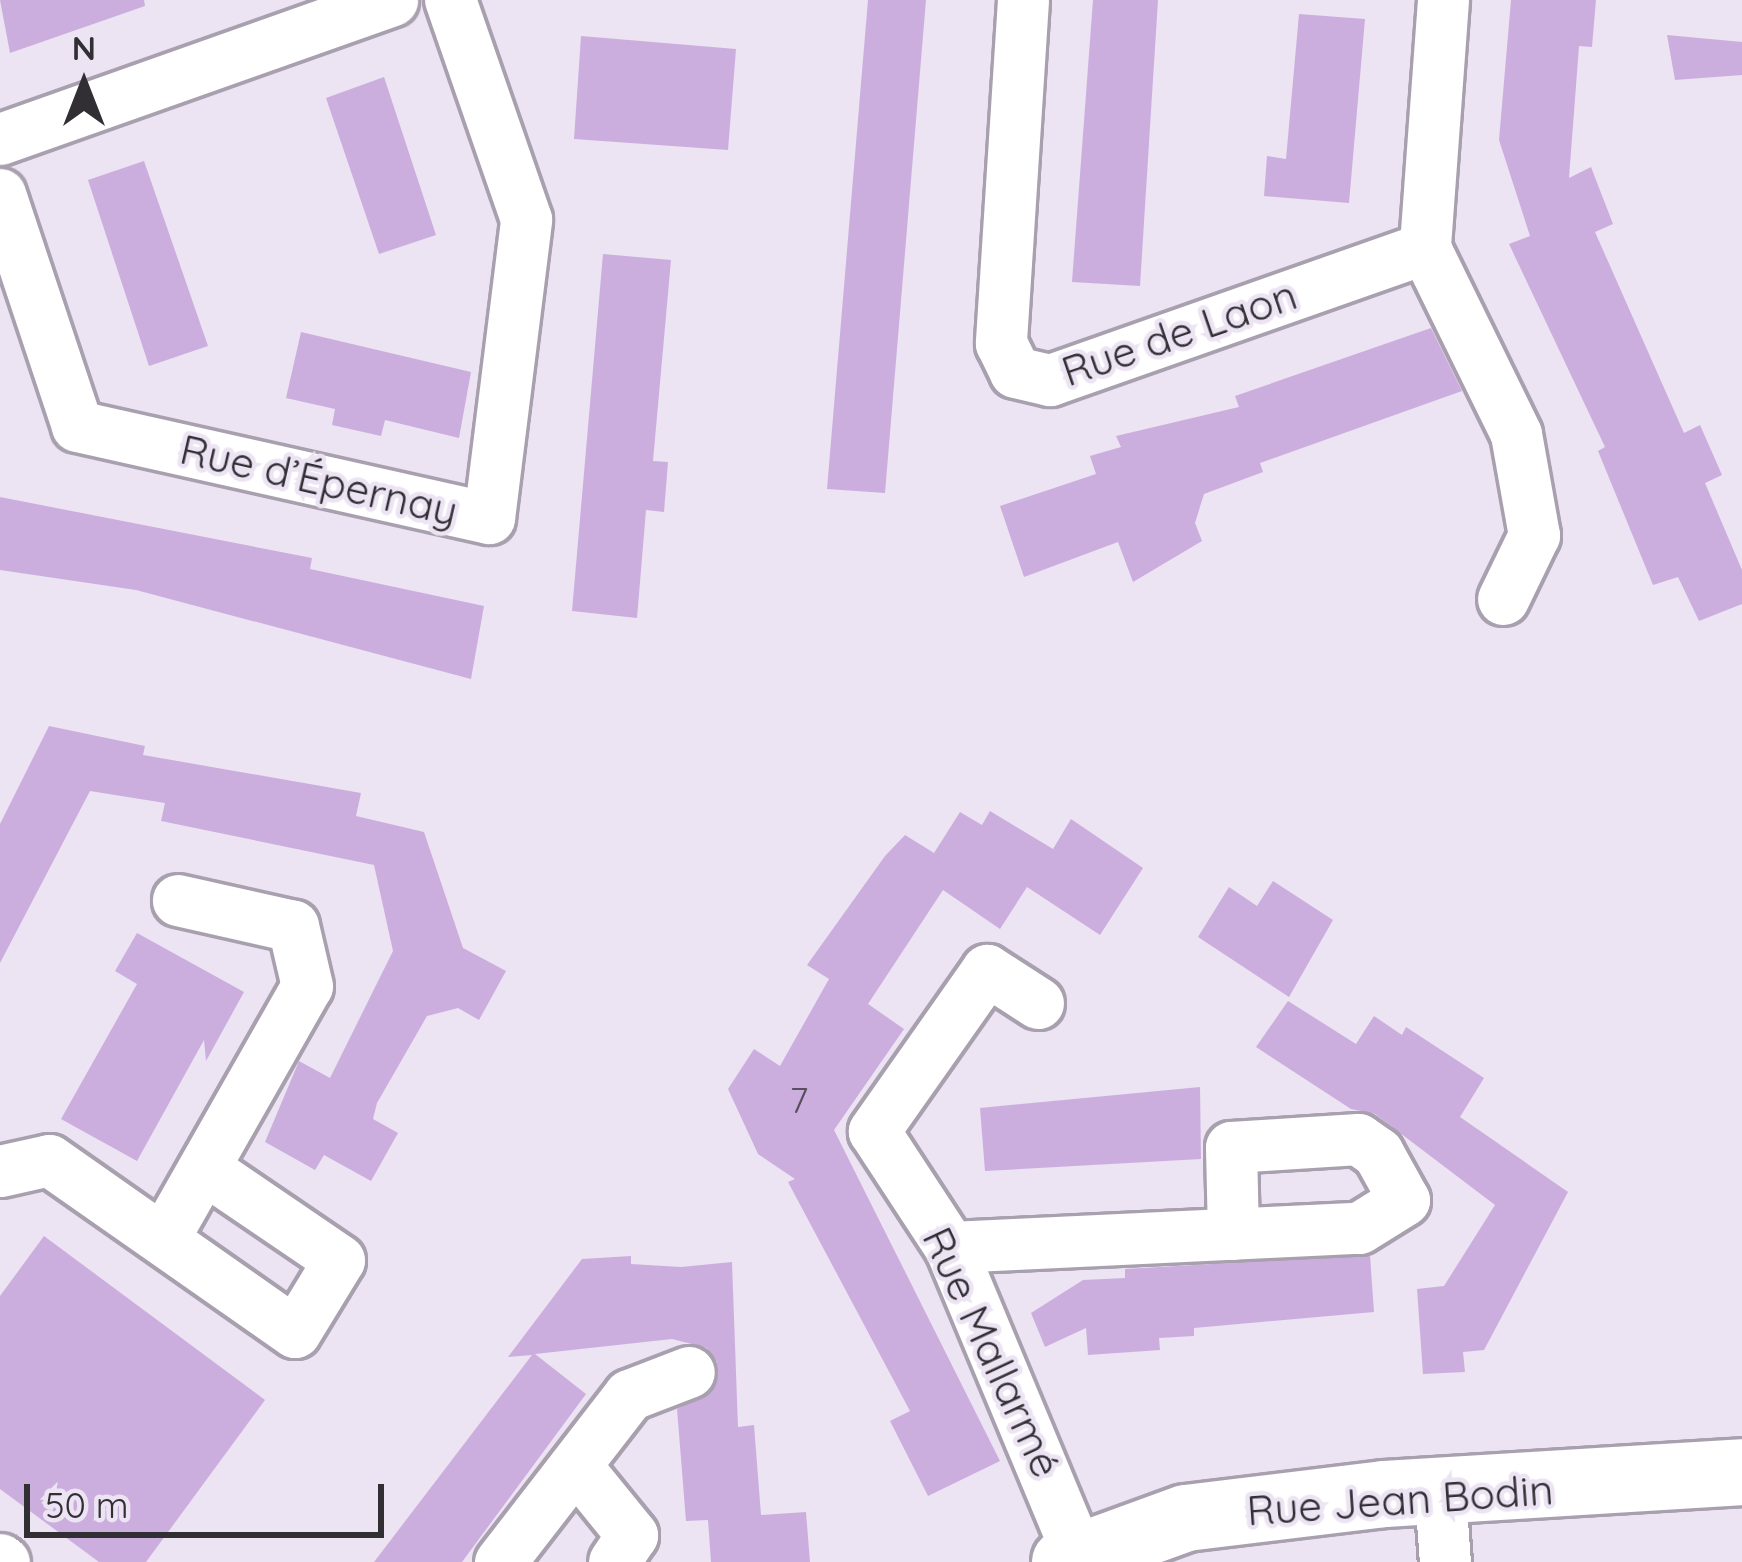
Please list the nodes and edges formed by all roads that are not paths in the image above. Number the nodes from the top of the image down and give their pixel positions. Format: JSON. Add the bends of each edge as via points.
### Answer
{"nodes":[{"id":1,"x":392,"y":0,"type":"edge"},
{"id":2,"x":450,"y":0,"type":"edge"},
{"id":3,"x":1023,"y":0,"type":"edge"},
{"id":4,"x":1443,"y":0,"type":"edge"},
{"id":5,"x":0,"y":139,"type":"edge"},
{"id":6,"x":0,"y":194,"type":"edge"},
{"id":7,"x":1425,"y":248,"type":"junction"},
{"id":8,"x":1503,"y":599,"type":"dead end"},
{"id":9,"x":178,"y":900,"type":"dead end"},
{"id":10,"x":1039,"y":1003,"type":"dead end"},
{"id":11,"x":0,"y":1171,"type":"edge"},
{"id":12,"x":208,"y":1172,"type":"junction"},
{"id":13,"x":1233,"y":1234,"type":"dead end"},
{"id":14,"x":163,"y":1239,"type":"junction"},
{"id":15,"x":950,"y":1247,"type":"junction"},
{"id":16,"x":689,"y":1372,"type":"dead end"},
{"id":17,"x":576,"y":1466,"type":"junction"},
{"id":18,"x":1742,"y":1472,"type":"edge"},
{"id":19,"x":1440,"y":1493,"type":"junction"},
{"id":20,"x":1071,"y":1558,"type":"edge"},
{"id":21,"x":500,"y":1562,"type":"edge"},
{"id":22,"x":614,"y":1562,"type":"edge"},
{"id":23,"x":1444,"y":1562,"type":"edge"}],
"edges":[{"from":1,"to":5,"type":"street"},
{"from":2,"to":6,"type":"street","name":"Rue d’Épernay","via":[[526,219],[489,518],[77,426]]},
{"from":3,"to":7,"type":"street","name":"Rue de Laon","via":[[1001,343],[1016,372],[1051,380]]},
{"from":4,"to":7,"type":"street"},
{"from":7,"to":8,"type":"street","via":[[1516,434],[1534,535]]},
{"from":9,"to":12,"type":"street","via":[[293,926],[307,986]]},
{"from":10,"to":15,"type":"street","name":"Rue Mallarmé","via":[[987,970],[874,1131]]},
{"from":11,"to":14,"type":"street","via":[[49,1160]]},
{"from":12,"to":14,"type":"street"},
{"from":12,"to":14,"type":"street","via":[[339,1260],[296,1332]]},
{"from":13,"to":15,"type":"street"},
{"from":15,"to":20,"type":"street","name":"Rue Mallarmé"},
{"from":16,"to":17,"type":"street","via":[[629,1395]]},
{"from":17,"to":21,"type":"street"},
{"from":17,"to":22,"type":"street","via":[[632,1535]]},
{"from":18,"to":19,"type":"street","name":"Rue Jean Bodin"},
{"from":19,"to":20,"type":"street","name":"Rue Jean Bodin","via":[[1186,1518]]},
{"from":19,"to":23,"type":"street"}]}
